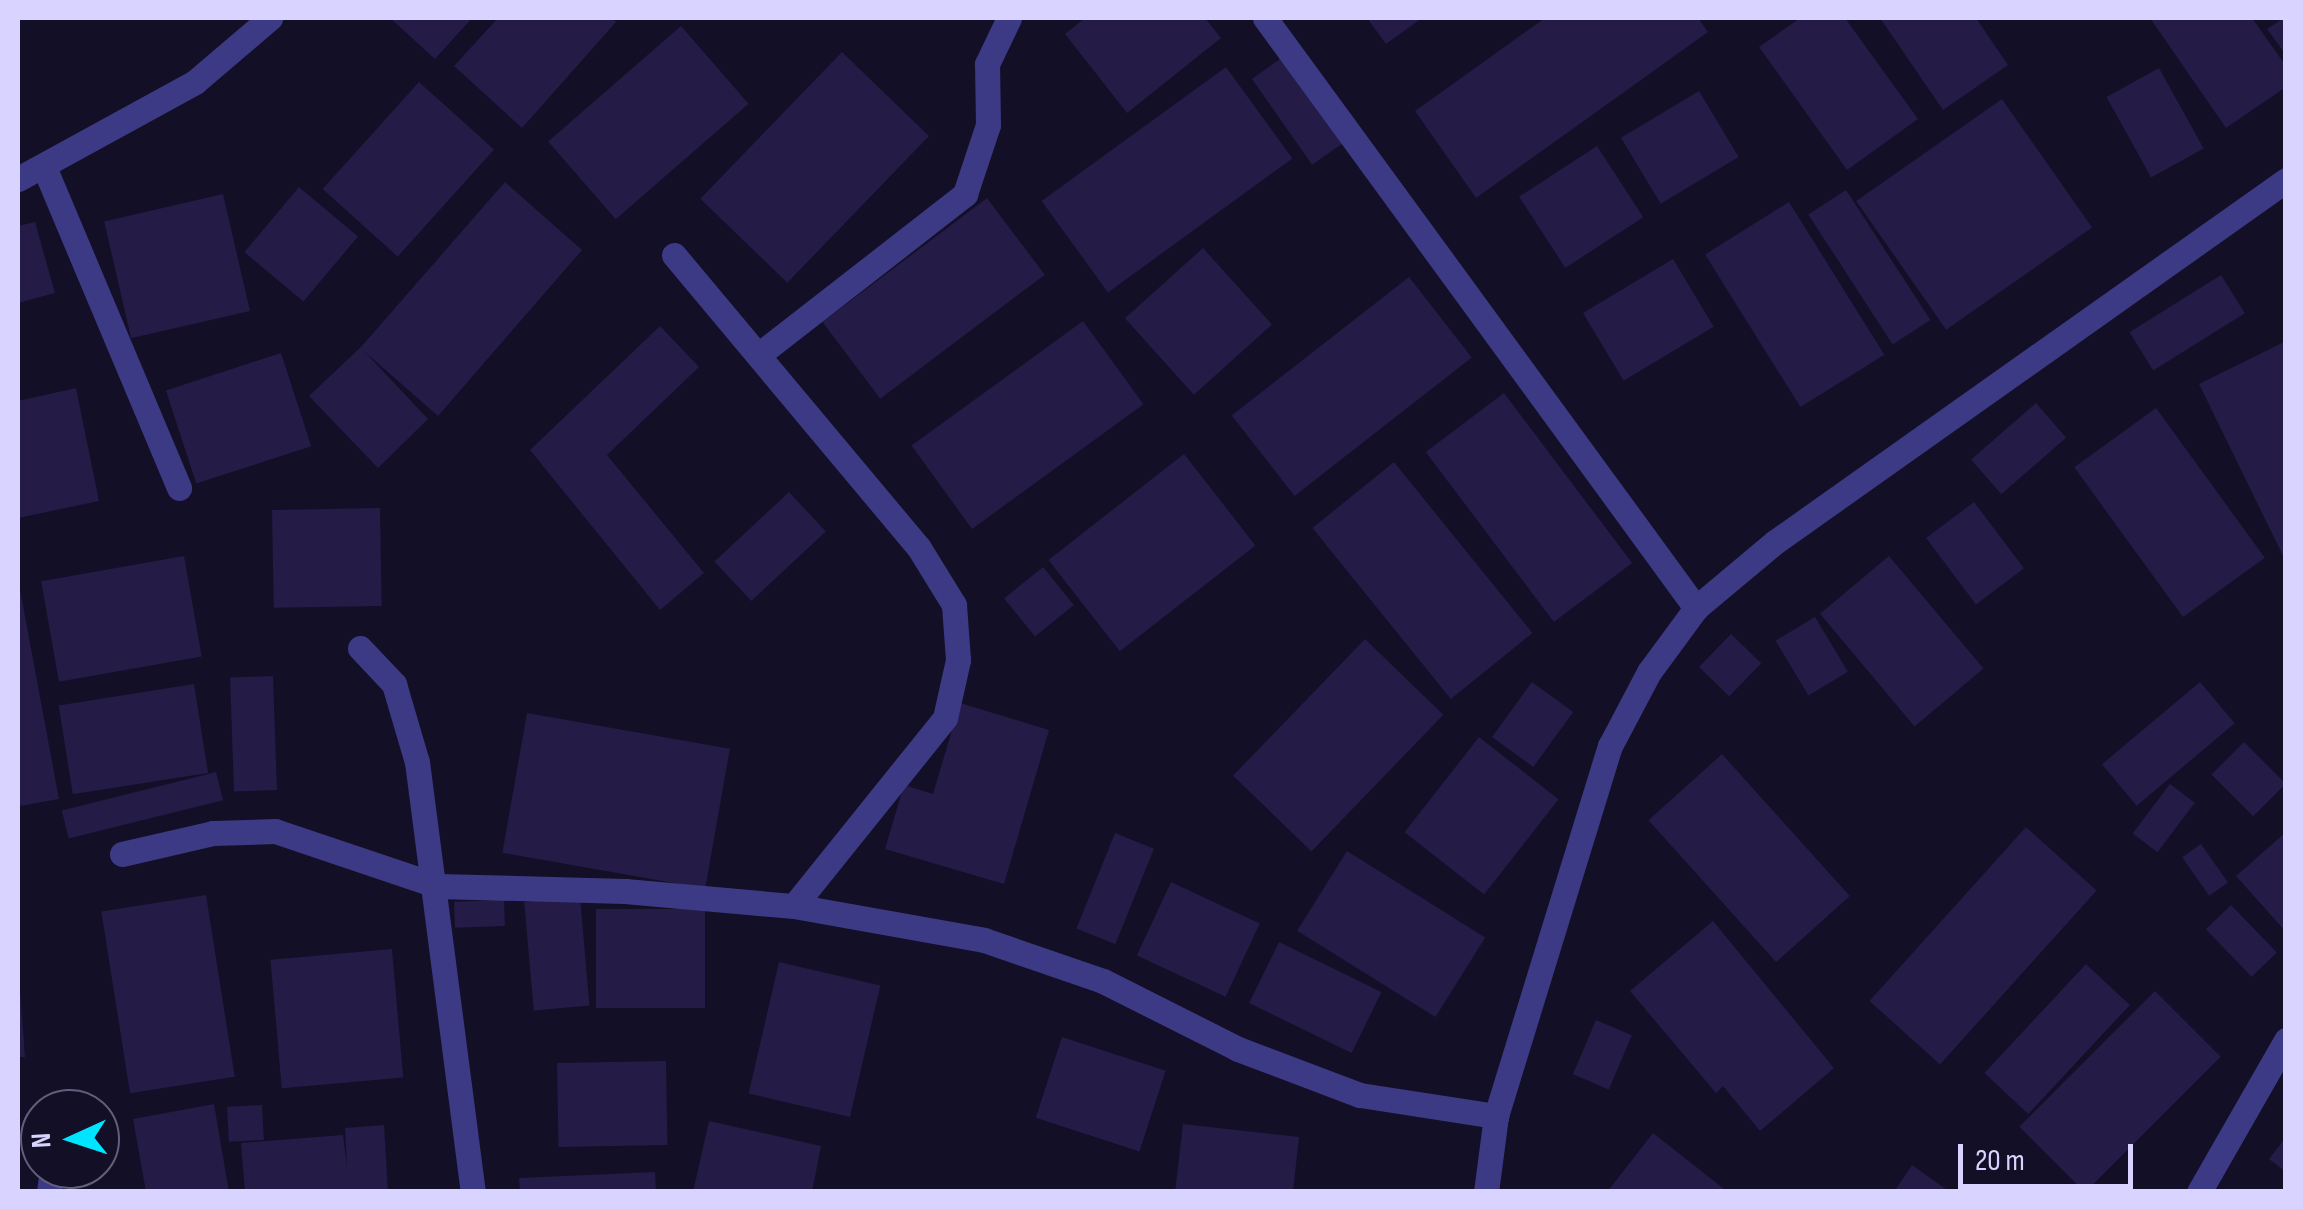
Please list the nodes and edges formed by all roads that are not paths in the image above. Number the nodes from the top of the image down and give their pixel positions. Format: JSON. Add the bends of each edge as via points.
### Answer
{"nodes":[{"id":1,"x":270,"y":18,"type":"edge"},
{"id":2,"x":1008,"y":18,"type":"edge"},
{"id":3,"x":1265,"y":18,"type":"edge"},
{"id":4,"x":45,"y":169,"type":"junction"},
{"id":5,"x":18,"y":179,"type":"edge"},
{"id":6,"x":2286,"y":180,"type":"edge"},
{"id":7,"x":674,"y":255,"type":"dead end"},
{"id":8,"x":761,"y":354,"type":"junction"},
{"id":9,"x":179,"y":488,"type":"dead end"},
{"id":10,"x":1696,"y":608,"type":"junction"},
{"id":11,"x":360,"y":648,"type":"dead end"},
{"id":12,"x":122,"y":854,"type":"dead end"},
{"id":13,"x":438,"y":886,"type":"junction"},
{"id":14,"x":794,"y":906,"type":"junction"},
{"id":15,"x":2286,"y":1040,"type":"edge"},
{"id":16,"x":1496,"y":1116,"type":"junction"},
{"id":17,"x":473,"y":1192,"type":"edge"},
{"id":18,"x":1486,"y":1192,"type":"edge"},
{"id":19,"x":2199,"y":1192,"type":"edge"}],
"edges":[{"from":1,"to":4,"type":"street","via":[[195,82]]},
{"from":2,"to":8,"type":"street","via":[[987,64],[988,125],[965,194]]},
{"from":3,"to":10,"type":"street"},
{"from":4,"to":5,"type":"street"},
{"from":4,"to":9,"type":"street"},
{"from":6,"to":10,"type":"street","via":[[1775,542]]},
{"from":7,"to":8,"type":"street"},
{"from":8,"to":14,"type":"street","via":[[920,548],[954,605],[958,660],[945,718]]},
{"from":10,"to":16,"type":"street","via":[[1649,672],[1610,746]]},
{"from":11,"to":13,"type":"street","via":[[394,684],[417,762]]},
{"from":12,"to":13,"type":"street","via":[[213,833],[275,832]]},
{"from":13,"to":14,"type":"street","via":[[625,891]]},
{"from":13,"to":17,"type":"street"},
{"from":14,"to":16,"type":"street","via":[[984,940],[1103,981],[1238,1049],[1360,1095]]},
{"from":15,"to":19,"type":"street"},
{"from":16,"to":18,"type":"street"}]}
